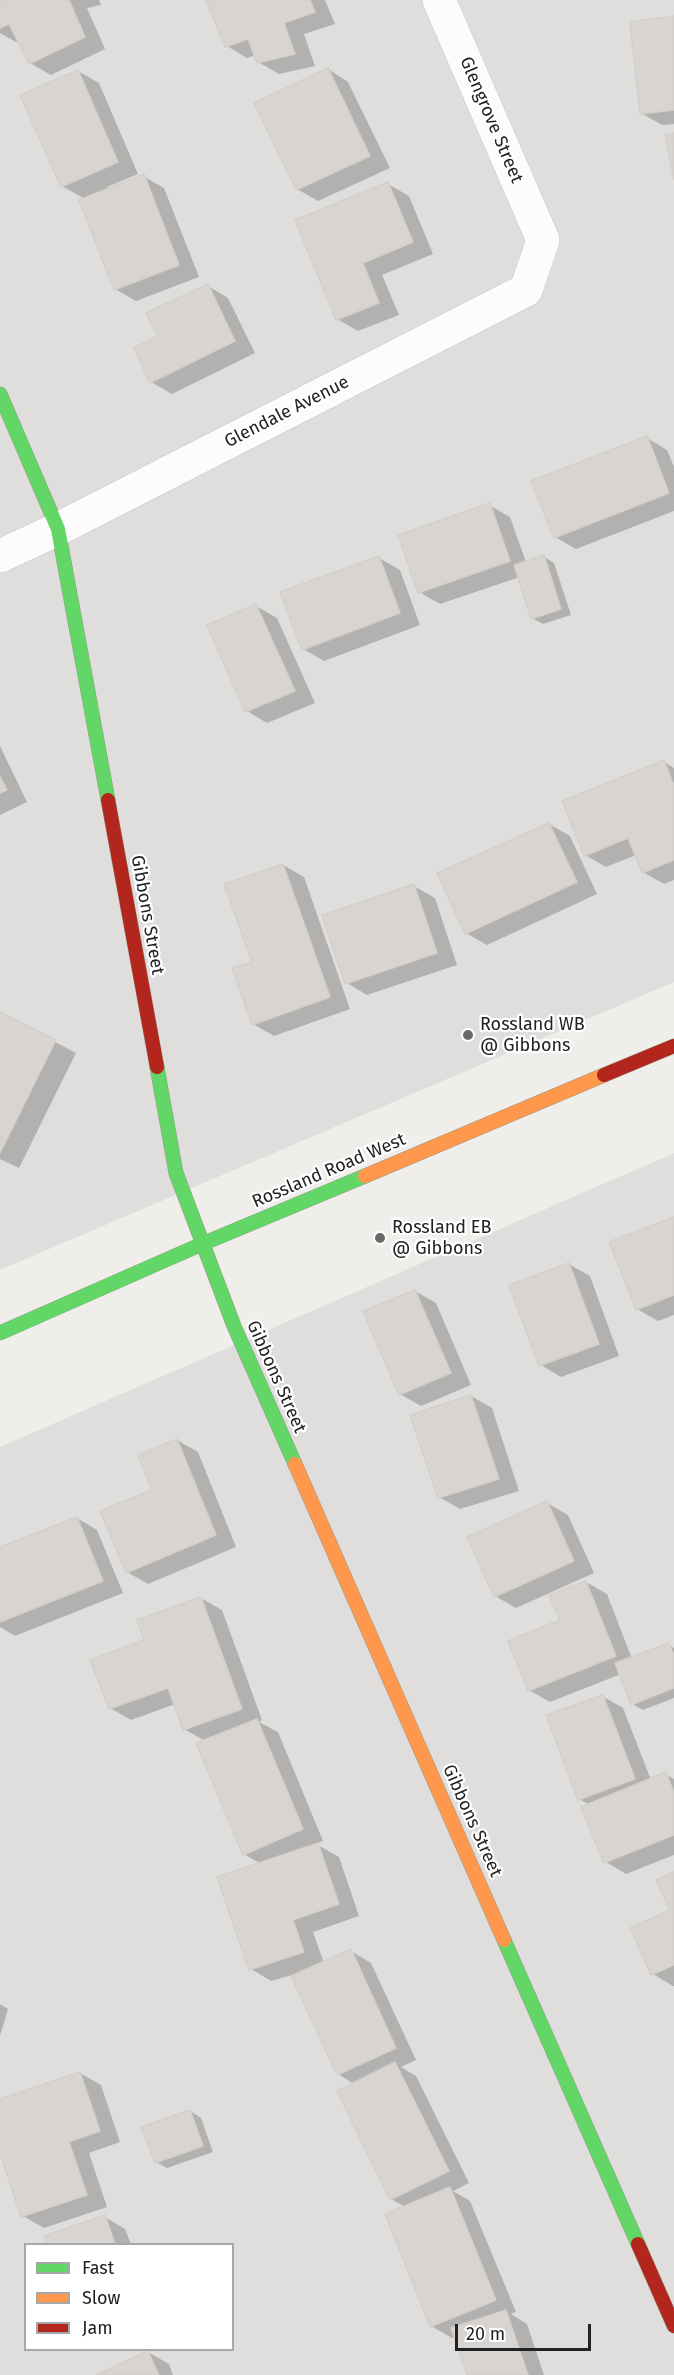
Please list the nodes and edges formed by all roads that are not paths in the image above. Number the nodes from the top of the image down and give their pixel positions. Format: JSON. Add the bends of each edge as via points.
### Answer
{"nodes":[{"id":1,"x":439,"y":0,"type":"edge"},
{"id":2,"x":543,"y":240,"type":"joint"},
{"id":3,"x":0,"y":394,"type":"edge"},
{"id":4,"x":58,"y":529,"type":"junction"},
{"id":5,"x":0,"y":556,"type":"edge"},
{"id":6,"x":674,"y":1046,"type":"edge"},
{"id":7,"x":202,"y":1244,"type":"junction"},
{"id":8,"x":0,"y":1333,"type":"edge"},
{"id":9,"x":674,"y":2326,"type":"edge"}],
"edges":[{"from":1,"to":2,"type":"street","name":"Glengrove Street"},
{"from":2,"to":4,"type":"street","name":"Glendale Avenue","via":[[526,290]]},
{"from":3,"to":4,"type":"street","name":"Gibbons Street"},
{"from":4,"to":5,"type":"street","name":"Glendale Avenue"},
{"from":4,"to":7,"type":"street","name":"Gibbons Street","via":[[176,1173]]},
{"from":6,"to":7,"type":"street","name":"Rossland Road West"},
{"from":7,"to":8,"type":"street","name":"Rossland Road West"},
{"from":7,"to":9,"type":"street","name":"Gibbons Street","via":[[239,1337]]}]}
